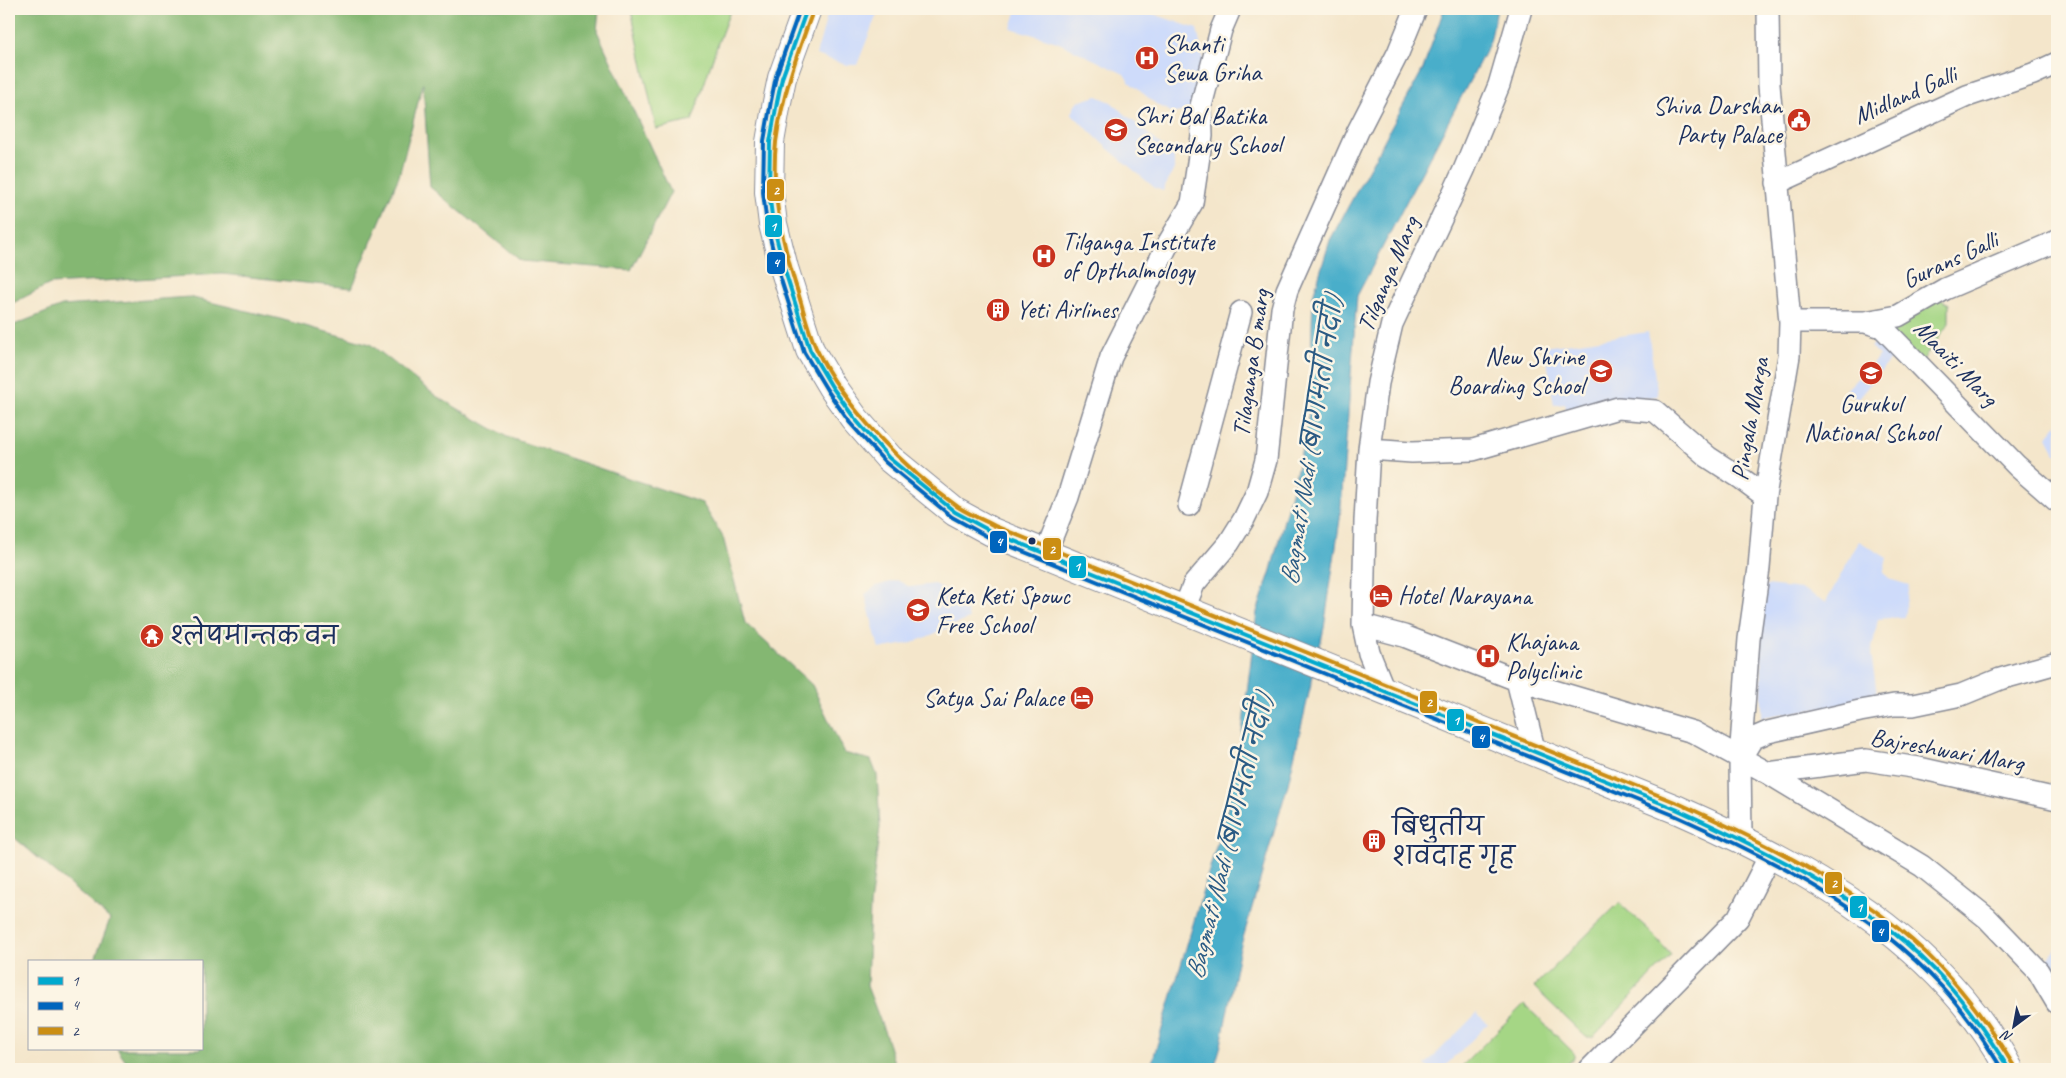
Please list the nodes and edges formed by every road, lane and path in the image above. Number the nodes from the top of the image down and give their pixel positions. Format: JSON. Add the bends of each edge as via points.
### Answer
{"nodes":[{"id":1,"x":807,"y":9,"type":"edge"},
{"id":2,"x":1230,"y":9,"type":"edge"},
{"id":3,"x":1416,"y":9,"type":"edge"},
{"id":4,"x":1521,"y":9,"type":"edge"},
{"id":5,"x":1768,"y":9,"type":"edge"},
{"id":6,"x":2057,"y":63,"type":"edge"},
{"id":7,"x":1777,"y":183,"type":"junction"},
{"id":8,"x":2057,"y":241,"type":"edge"},
{"id":9,"x":1240,"y":312,"type":"dead end"},
{"id":10,"x":1790,"y":322,"type":"junction"},
{"id":11,"x":1865,"y":322,"type":"junction"},
{"id":12,"x":1369,"y":449,"type":"junction"},
{"id":13,"x":1765,"y":496,"type":"junction"},
{"id":14,"x":2057,"y":501,"type":"edge"},
{"id":15,"x":1190,"y":505,"type":"dead end"},
{"id":16,"x":1045,"y":554,"type":"junction"},
{"id":17,"x":1184,"y":609,"type":"junction"},
{"id":18,"x":1363,"y":624,"type":"junction"},
{"id":19,"x":2057,"y":662,"type":"edge"},
{"id":20,"x":1518,"y":680,"type":"junction"},
{"id":21,"x":1384,"y":690,"type":"junction"},
{"id":22,"x":1535,"y":753,"type":"junction"},
{"id":23,"x":1740,"y":759,"type":"junction"},
{"id":24,"x":1768,"y":773,"type":"junction"},
{"id":25,"x":2057,"y":799,"type":"edge"},
{"id":26,"x":1741,"y":838,"type":"junction"},
{"id":27,"x":1771,"y":854,"type":"junction"},
{"id":28,"x":2057,"y":1003,"type":"edge"},
{"id":29,"x":1590,"y":1069,"type":"edge"},
{"id":30,"x":2009,"y":1069,"type":"edge"}],
"edges":[{"from":1,"to":16,"type":"highway","via":[[782,78],[777,102],[770,142],[769,192],[775,233],[810,350],[849,411],[888,458],[955,512]]},
{"from":2,"to":16,"type":"street","via":[[1221,30],[1201,106],[1202,136],[1192,203],[1110,357],[1068,497]]},
{"from":3,"to":17,"type":"street","name":"Tilaganga B marg","via":[[1287,290],[1282,309],[1266,460],[1257,492],[1229,543],[1194,584]]},
{"from":4,"to":12,"type":"street","name":"Tilganga Marg","via":[[1499,85],[1464,170],[1392,324],[1378,383]]},
{"from":5,"to":7,"type":"street","name":"Pingala Marga","via":[[1768,85]]},
{"from":6,"to":7,"type":"street","name":"Midland Galli","via":[[1967,96]]},
{"from":7,"to":10,"type":"street","name":"Pingala Marga"},
{"from":8,"to":11,"type":"street","name":"Gurans Galli","via":[[1945,289],[1898,316]]},
{"from":9,"to":15,"type":"street"},
{"from":10,"to":11,"type":"street","name":"Maaiti Marg"},
{"from":10,"to":13,"type":"street","name":"Pingala Marga","via":[[1789,356]]},
{"from":11,"to":14,"type":"street","name":"Maaiti Marg","via":[[1882,327],[2017,466]]},
{"from":12,"to":13,"type":"street","via":[[1412,452],[1473,450],[1618,408],[1655,412],[1708,457]]},
{"from":12,"to":18,"type":"street","name":"Tilganga Marg"},
{"from":13,"to":23,"type":"street","name":"Pingala Marga"},
{"from":16,"to":17,"type":"highway"},
{"from":17,"to":21,"type":"highway"},
{"from":18,"to":20,"type":"street","via":[[1404,636]]},
{"from":18,"to":21,"type":"street","name":"Tilganga Marg"},
{"from":19,"to":23,"type":"street","via":[[1961,695],[1913,706],[1894,705],[1860,711],[1768,732],[1752,739]]},
{"from":20,"to":22,"type":"street"},
{"from":20,"to":23,"type":"street","via":[[1693,732]]},
{"from":21,"to":22,"type":"highway"},
{"from":22,"to":26,"type":"highway"},
{"from":23,"to":24,"type":"street"},
{"from":23,"to":26,"type":"street","name":"Pingala Marga"},
{"from":24,"to":25,"type":"street","name":"Bajreshwari Marg","via":[[1866,760],[1919,768]]},
{"from":24,"to":28,"type":"street","via":[[1922,866],[1987,918],[2038,971]]},
{"from":26,"to":27,"type":"highway"},
{"from":27,"to":29,"type":"street","via":[[1738,918]]},
{"from":27,"to":30,"type":"highway","via":[[1806,872],[1908,945],[1962,998]]}]}
